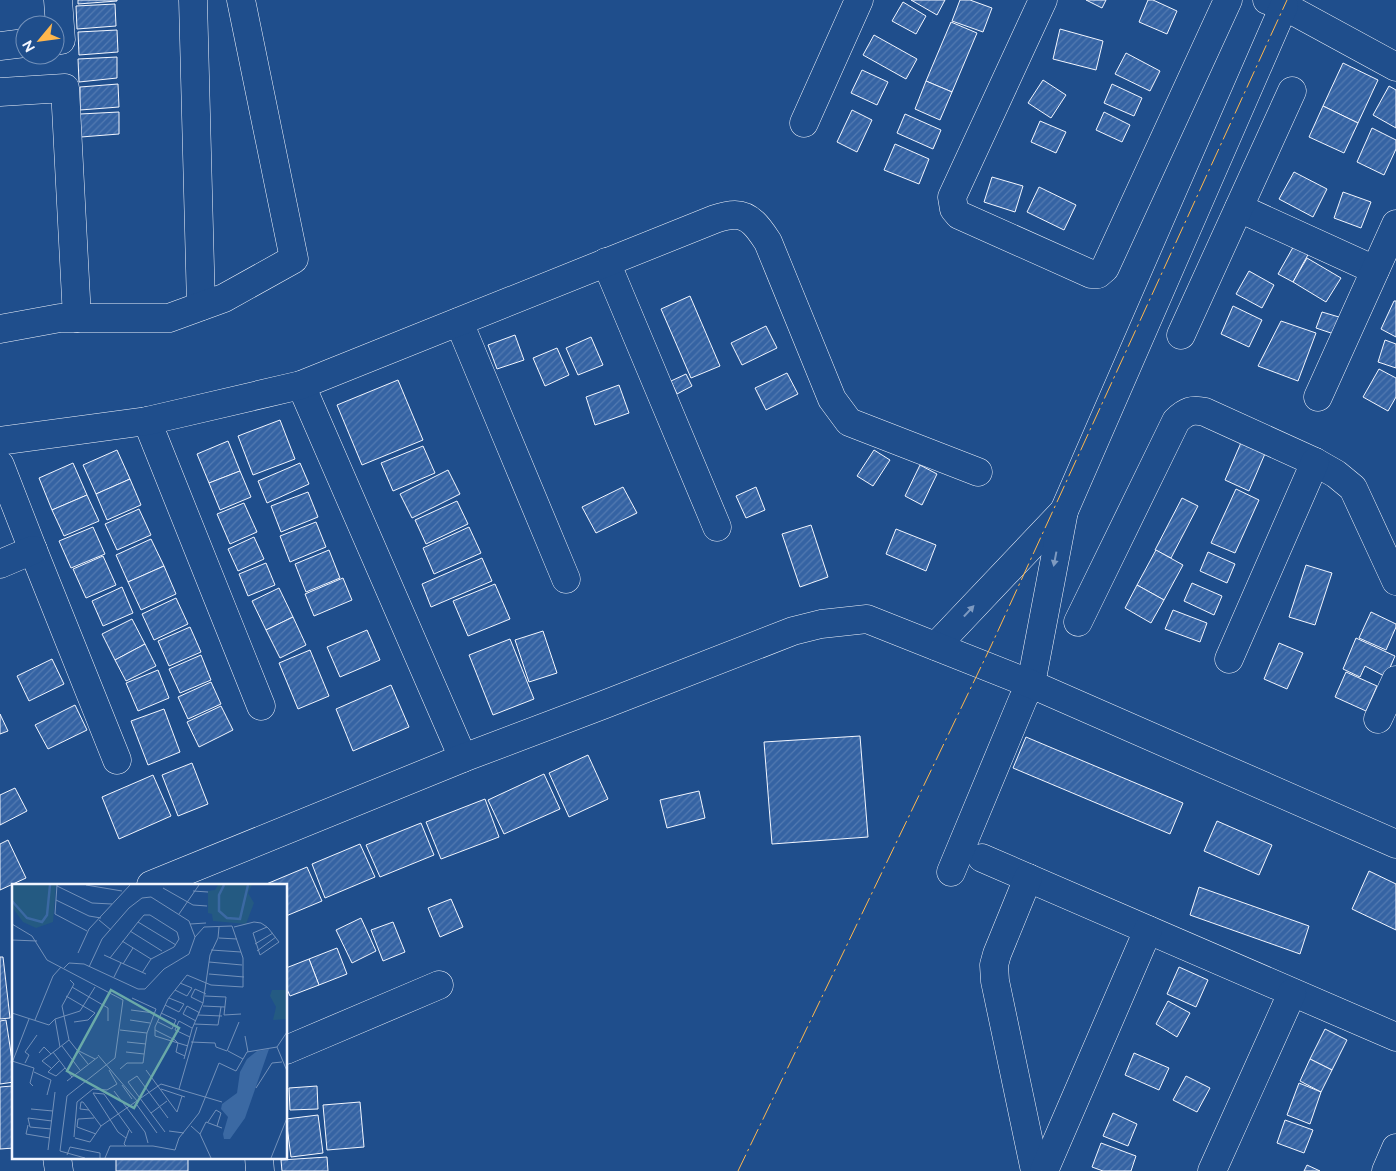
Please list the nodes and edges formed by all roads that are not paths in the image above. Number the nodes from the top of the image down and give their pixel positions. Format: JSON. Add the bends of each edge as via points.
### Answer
{"nodes":[{"id":1,"x":58,"y":0,"type":"edge"},
{"id":2,"x":193,"y":0,"type":"edge"},
{"id":3,"x":241,"y":0,"type":"edge"},
{"id":4,"x":859,"y":0,"type":"edge"},
{"id":5,"x":1043,"y":0,"type":"edge"},
{"id":6,"x":1228,"y":0,"type":"edge"},
{"id":7,"x":1276,"y":3,"type":"edge"},
{"id":8,"x":59,"y":15,"type":"edge"},
{"id":9,"x":15,"y":44,"type":"edge"},
{"id":10,"x":0,"y":46,"type":"edge"},
{"id":11,"x":1396,"y":66,"type":"edge"},
{"id":12,"x":1292,"y":91,"type":"dead end"},
{"id":13,"x":0,"y":92,"type":"edge"},
{"id":14,"x":804,"y":123,"type":"dead end"},
{"id":15,"x":1239,"y":208,"type":"junction"},
{"id":16,"x":1396,"y":224,"type":"edge"},
{"id":17,"x":606,"y":262,"type":"junction"},
{"id":18,"x":1375,"y":270,"type":"junction"},
{"id":19,"x":201,"y":306,"type":"junction"},
{"id":20,"x":77,"y":318,"type":"junction"},
{"id":21,"x":459,"y":322,"type":"junction"},
{"id":22,"x":0,"y":329,"type":"edge"},
{"id":23,"x":1181,"y":335,"type":"dead end"},
{"id":24,"x":301,"y":385,"type":"junction"},
{"id":25,"x":1318,"y":397,"type":"dead end"},
{"id":26,"x":147,"y":421,"type":"junction"},
{"id":27,"x":0,"y":441,"type":"edge"},
{"id":28,"x":1315,"y":462,"type":"junction"},
{"id":29,"x":0,"y":465,"type":"edge"},
{"id":30,"x":978,"y":472,"type":"dead end"},
{"id":31,"x":1064,"y":511,"type":"junction"},
{"id":32,"x":717,"y":527,"type":"dead end"},
{"id":33,"x":32,"y":550,"type":"junction"},
{"id":34,"x":0,"y":564,"type":"edge"},
{"id":35,"x":566,"y":579,"type":"dead end"},
{"id":36,"x":1396,"y":581,"type":"edge"},
{"id":37,"x":1078,"y":622,"type":"dead end"},
{"id":38,"x":936,"y":646,"type":"junction"},
{"id":39,"x":1228,"y":659,"type":"dead end"},
{"id":40,"x":1396,"y":680,"type":"edge"},
{"id":41,"x":1031,"y":684,"type":"junction"},
{"id":42,"x":261,"y":706,"type":"dead end"},
{"id":43,"x":1378,"y":719,"type":"dead end"},
{"id":44,"x":463,"y":758,"type":"junction"},
{"id":45,"x":117,"y":760,"type":"dead end"},
{"id":46,"x":1396,"y":844,"type":"edge"},
{"id":47,"x":982,"y":858,"type":"dead end"},
{"id":48,"x":951,"y":872,"type":"dead end"},
{"id":49,"x":1028,"y":878,"type":"junction"},
{"id":50,"x":153,"y":884,"type":"edge"},
{"id":51,"x":1148,"y":930,"type":"junction"},
{"id":52,"x":439,"y":985,"type":"dead end"},
{"id":53,"x":1292,"y":992,"type":"junction"},
{"id":54,"x":1396,"y":1037,"type":"edge"},
{"id":55,"x":288,"y":1049,"type":"edge"},
{"id":56,"x":1396,"y":1148,"type":"edge"},
{"id":57,"x":58,"y":1158,"type":"edge"},
{"id":58,"x":259,"y":1158,"type":"edge"},
{"id":59,"x":59,"y":1171,"type":"edge"},
{"id":60,"x":260,"y":1171,"type":"edge"},
{"id":61,"x":1035,"y":1171,"type":"edge"},
{"id":62,"x":1044,"y":1171,"type":"edge"},
{"id":63,"x":1212,"y":1171,"type":"edge"},
{"id":64,"x":1386,"y":1171,"type":"edge"}],
"edges":[{"from":1,"to":8,"type":"street"},
{"from":2,"to":19,"type":"street"},
{"from":3,"to":19,"type":"street","via":[[294,259],[224,298]]},
{"from":4,"to":14,"type":"street"},
{"from":5,"to":6,"type":"street","via":[[952,197],[954,209],[959,215],[1091,274],[1098,274],[1105,268]]},
{"from":7,"to":11,"type":"street"},
{"from":7,"to":31,"type":"street"},
{"from":9,"to":10,"type":"street"},
{"from":12,"to":15,"type":"street"},
{"from":13,"to":20,"type":"street","via":[[65,88]]},
{"from":15,"to":18,"type":"street"},
{"from":15,"to":23,"type":"street"},
{"from":16,"to":18,"type":"street"},
{"from":17,"to":21,"type":"street"},
{"from":17,"to":30,"type":"street","via":[[715,219],[736,215],[749,219],[768,242],[832,399],[849,422]]},
{"from":17,"to":32,"type":"street"},
{"from":18,"to":25,"type":"street"},
{"from":19,"to":20,"type":"street","via":[[169,318]]},
{"from":20,"to":22,"type":"street"},
{"from":21,"to":24,"type":"street"},
{"from":21,"to":35,"type":"street"},
{"from":24,"to":26,"type":"street"},
{"from":24,"to":44,"type":"street"},
{"from":26,"to":27,"type":"street"},
{"from":26,"to":42,"type":"street"},
{"from":28,"to":36,"type":"street","via":[[1352,488]]},
{"from":28,"to":37,"type":"street","via":[[1205,412],[1195,410],[1183,414],[1176,421]]},
{"from":28,"to":39,"type":"street"},
{"from":29,"to":33,"type":"street"},
{"from":38,"to":31,"type":"street","one_way":true},
{"from":31,"to":41,"type":"street","one_way":true},
{"from":33,"to":34,"type":"street"},
{"from":33,"to":45,"type":"street"},
{"from":38,"to":41,"type":"street"},
{"from":38,"to":44,"type":"street","via":[[868,619],[793,630]]},
{"from":40,"to":43,"type":"street"},
{"from":41,"to":46,"type":"street"},
{"from":41,"to":48,"type":"street"},
{"from":44,"to":50,"type":"street"},
{"from":47,"to":49,"type":"street"},
{"from":49,"to":51,"type":"street"},
{"from":49,"to":61,"type":"street","via":[[994,965]]},
{"from":51,"to":53,"type":"street"},
{"from":51,"to":62,"type":"street"},
{"from":52,"to":55,"type":"street"},
{"from":53,"to":54,"type":"street"},
{"from":53,"to":63,"type":"street"},
{"from":56,"to":64,"type":"street"},
{"from":57,"to":59,"type":"street"},
{"from":58,"to":60,"type":"street"}]}
